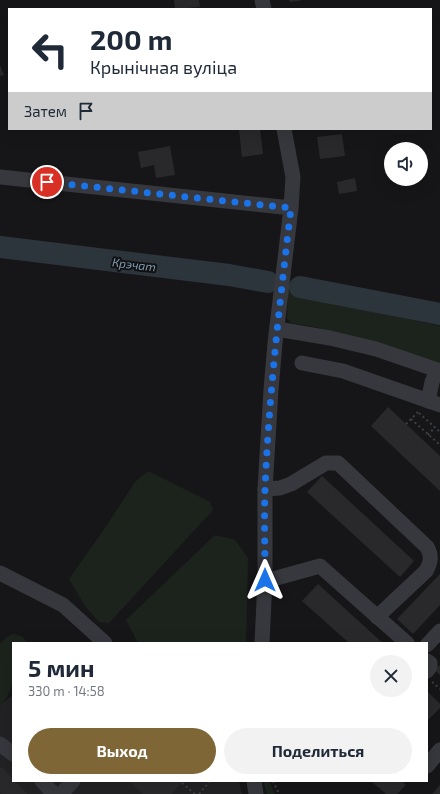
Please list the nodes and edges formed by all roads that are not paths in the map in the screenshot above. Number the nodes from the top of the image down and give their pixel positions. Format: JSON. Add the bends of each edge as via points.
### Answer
{"nodes":[{"id":1,"x":284,"y":130,"type":"edge"},
{"id":2,"x":0,"y":178,"type":"edge"},
{"id":3,"x":291,"y":208,"type":"junction"},
{"id":4,"x":277,"y":329,"type":"junction"},
{"id":5,"x":302,"y":363,"type":"dead end"},
{"id":6,"x":439,"y":371,"type":"edge"},
{"id":7,"x":427,"y":404,"type":"edge"},
{"id":8,"x":265,"y":489,"type":"junction"},
{"id":9,"x":0,"y":573,"type":"edge"},
{"id":10,"x":265,"y":580,"type":"junction"},
{"id":11,"x":378,"y":617,"type":"junction"},
{"id":12,"x":440,"y":632,"type":"edge"},
{"id":13,"x":104,"y":642,"type":"edge"},
{"id":14,"x":262,"y":642,"type":"edge"},
{"id":15,"x":406,"y":642,"type":"edge"},
{"id":16,"x":428,"y":644,"type":"edge"},
{"id":17,"x":440,"y":750,"type":"edge"},
{"id":18,"x":428,"y":765,"type":"edge"},
{"id":19,"x":43,"y":782,"type":"edge"},
{"id":20,"x":72,"y":782,"type":"edge"},
{"id":21,"x":254,"y":782,"type":"edge"},
{"id":22,"x":54,"y":794,"type":"edge"},
{"id":23,"x":61,"y":794,"type":"edge"},
{"id":24,"x":256,"y":794,"type":"edge"}],
"edges":[{"from":1,"to":3,"type":"street","via":[[292,177]]},
{"from":2,"to":3,"type":"street"},
{"from":3,"to":4,"type":"street"},
{"from":4,"to":6,"type":"street","via":[[376,349]]},
{"from":4,"to":8,"type":"street"},
{"from":5,"to":7,"type":"street","via":[[343,371]]},
{"from":6,"to":7,"type":"street","via":[[432,382]]},
{"from":8,"to":10,"type":"street"},
{"from":8,"to":11,"type":"street","via":[[280,488],[326,464],[338,463],[427,547],[431,559],[426,571]]},
{"from":9,"to":13,"type":"street","via":[[63,604]]},
{"from":10,"to":11,"type":"street","via":[[320,566]]},
{"from":10,"to":14,"type":"street"},
{"from":11,"to":15,"type":"street"},
{"from":12,"to":16,"type":"street"},
{"from":17,"to":18,"type":"street"},
{"from":19,"to":22,"type":"street"},
{"from":20,"to":23,"type":"street"},
{"from":21,"to":24,"type":"street"}]}
